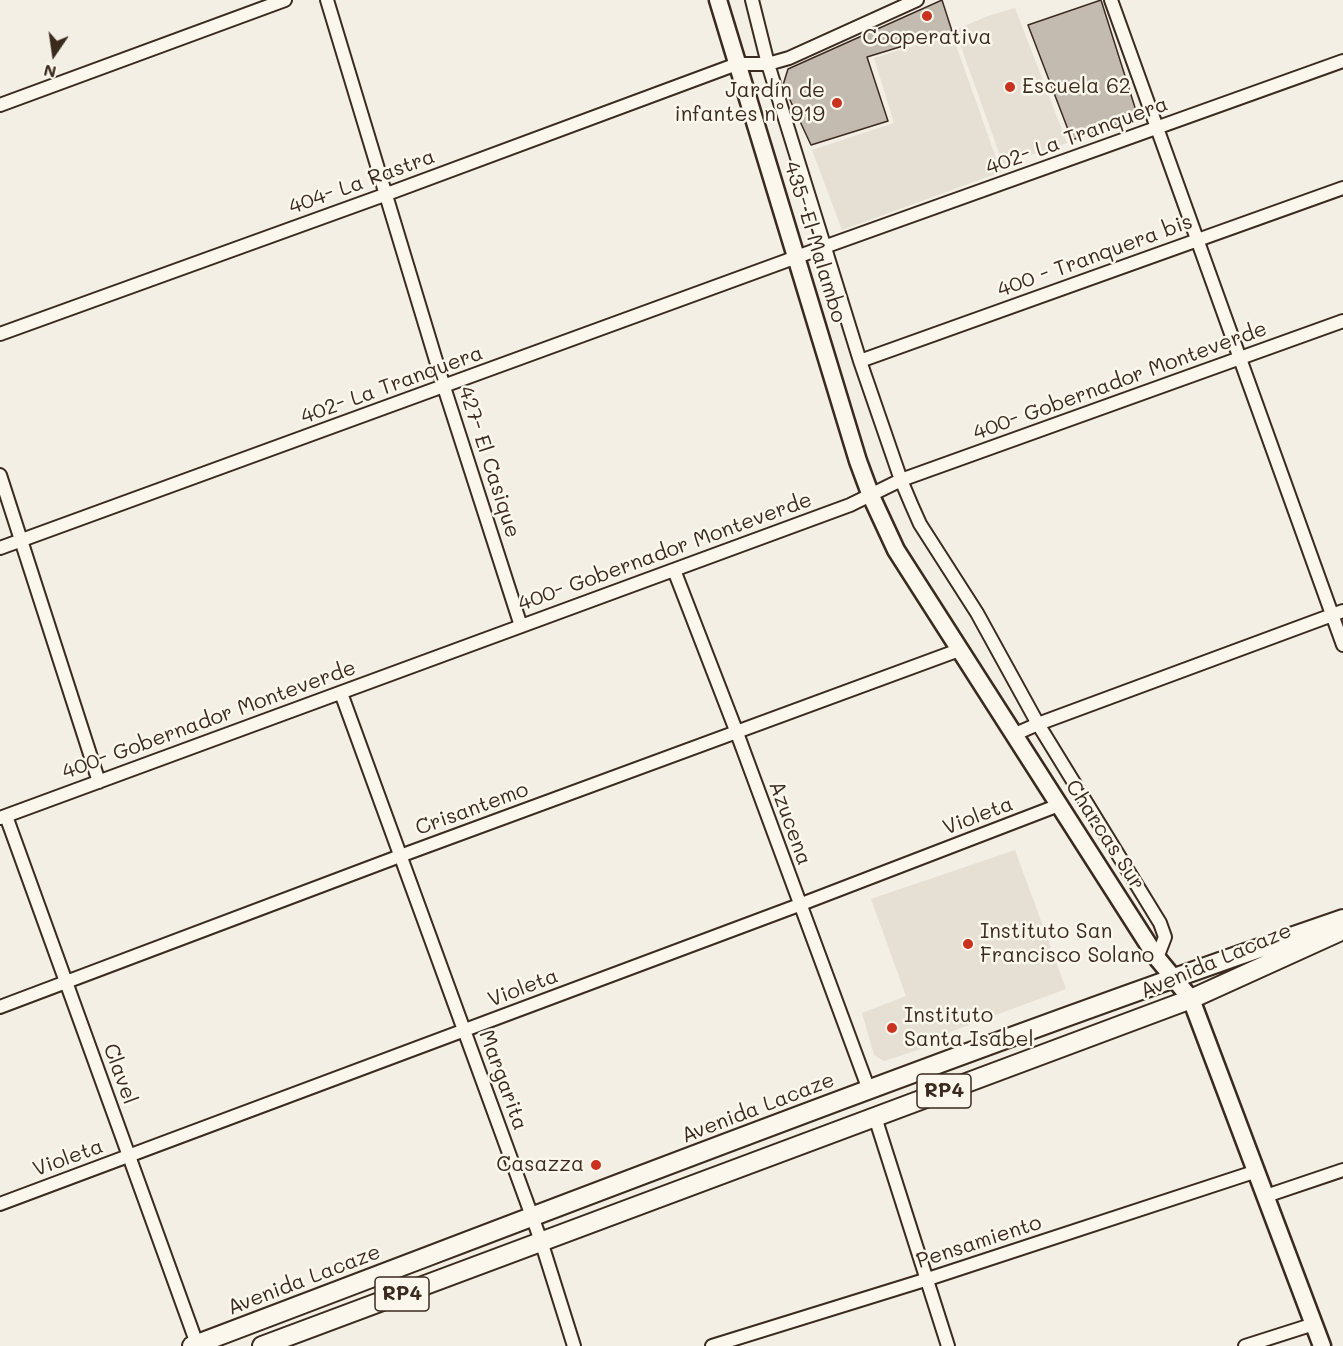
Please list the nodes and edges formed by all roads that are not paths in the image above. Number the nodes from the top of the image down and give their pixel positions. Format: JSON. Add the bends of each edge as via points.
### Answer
{"nodes":[{"id":1,"x":285,"y":0,"type":"edge"},
{"id":2,"x":327,"y":0,"type":"edge"},
{"id":3,"x":718,"y":0,"type":"edge"},
{"id":4,"x":752,"y":0,"type":"edge"},
{"id":5,"x":917,"y":0,"type":"edge"},
{"id":6,"x":1111,"y":0,"type":"edge"},
{"id":7,"x":1343,"y":61,"type":"edge"},
{"id":8,"x":737,"y":64,"type":"junction"},
{"id":9,"x":768,"y":64,"type":"junction"},
{"id":10,"x":0,"y":105,"type":"edge"},
{"id":11,"x":1156,"y":128,"type":"junction"},
{"id":12,"x":1343,"y":188,"type":"edge"},
{"id":13,"x":387,"y":194,"type":"junction"},
{"id":14,"x":1197,"y":241,"type":"junction"},
{"id":15,"x":824,"y":247,"type":"junction"},
{"id":16,"x":796,"y":258,"type":"junction"},
{"id":17,"x":1343,"y":321,"type":"edge"},
{"id":18,"x":0,"y":334,"type":"edge"},
{"id":19,"x":1240,"y":359,"type":"junction"},
{"id":20,"x":860,"y":361,"type":"junction"},
{"id":21,"x":444,"y":387,"type":"junction"},
{"id":22,"x":0,"y":475,"type":"edge"},
{"id":23,"x":901,"y":480,"type":"junction"},
{"id":24,"x":871,"y":496,"type":"junction"},
{"id":25,"x":20,"y":541,"type":"junction"},
{"id":26,"x":0,"y":548,"type":"edge"},
{"id":27,"x":674,"y":570,"type":"junction"},
{"id":28,"x":1337,"y":613,"type":"edge"},
{"id":29,"x":521,"y":626,"type":"junction"},
{"id":30,"x":1343,"y":645,"type":"edge"},
{"id":31,"x":959,"y":650,"type":"junction"},
{"id":32,"x":340,"y":693,"type":"junction"},
{"id":33,"x":1038,"y":724,"type":"junction"},
{"id":34,"x":737,"y":733,"type":"junction"},
{"id":35,"x":1013,"y":735,"type":"junction"},
{"id":36,"x":99,"y":782,"type":"junction"},
{"id":37,"x":1059,"y":805,"type":"junction"},
{"id":38,"x":3,"y":817,"type":"edge"},
{"id":39,"x":400,"y":856,"type":"junction"},
{"id":40,"x":799,"y":905,"type":"junction"},
{"id":41,"x":1343,"y":919,"type":"edge"},
{"id":42,"x":1343,"y":930,"type":"edge"},
{"id":43,"x":1157,"y":958,"type":"junction"},
{"id":44,"x":1173,"y":977,"type":"junction"},
{"id":45,"x":66,"y":982,"type":"junction"},
{"id":46,"x":1191,"y":999,"type":"junction"},
{"id":47,"x":0,"y":1007,"type":"edge"},
{"id":48,"x":464,"y":1031,"type":"junction"},
{"id":49,"x":868,"y":1090,"type":"junction"},
{"id":50,"x":875,"y":1117,"type":"junction"},
{"id":51,"x":129,"y":1156,"type":"junction"},
{"id":52,"x":1343,"y":1170,"type":"edge"},
{"id":53,"x":1257,"y":1172,"type":"junction"},
{"id":54,"x":1266,"y":1196,"type":"junction"},
{"id":55,"x":0,"y":1204,"type":"edge"},
{"id":56,"x":533,"y":1217,"type":"junction"},
{"id":57,"x":541,"y":1241,"type":"junction"},
{"id":58,"x":928,"y":1279,"type":"junction"},
{"id":59,"x":1314,"y":1324,"type":"junction"},
{"id":60,"x":195,"y":1345,"type":"edge"},
{"id":61,"x":262,"y":1346,"type":"edge"},
{"id":62,"x":574,"y":1346,"type":"edge"},
{"id":63,"x":712,"y":1346,"type":"edge"},
{"id":64,"x":948,"y":1346,"type":"edge"},
{"id":65,"x":1245,"y":1346,"type":"edge"},
{"id":66,"x":1322,"y":1346,"type":"edge"}],
"edges":[{"from":1,"to":10,"type":"street"},
{"from":2,"to":13,"type":"street","name":"427- El Casique"},
{"from":3,"to":8,"type":"main road","name":"435- El Malambo"},
{"from":4,"to":9,"type":"street"},
{"from":5,"to":9,"type":"street"},
{"from":6,"to":11,"type":"street"},
{"from":7,"to":11,"type":"street","name":"402- La Tranquera"},
{"from":8,"to":9,"type":"street"},
{"from":8,"to":13,"type":"street","name":"404- La Rastra"},
{"from":8,"to":16,"type":"main road","name":"435- El Malambo"},
{"from":9,"to":15,"type":"street"},
{"from":11,"to":14,"type":"street"},
{"from":11,"to":15,"type":"street","name":"402- La Tranquera"},
{"from":12,"to":14,"type":"street","name":"400 - Tranquera bis"},
{"from":13,"to":18,"type":"street","name":"404- La Rastra"},
{"from":13,"to":21,"type":"street","name":"427- El Casique"},
{"from":14,"to":19,"type":"street"},
{"from":14,"to":20,"type":"street","name":"400 - Tranquera bis"},
{"from":15,"to":16,"type":"street","name":"402- La Tranquera"},
{"from":15,"to":20,"type":"street"},
{"from":16,"to":21,"type":"street","name":"402- La Tranquera"},
{"from":16,"to":24,"type":"main road","name":"435- El Malambo"},
{"from":17,"to":19,"type":"street","name":"400- Gobernador Monteverde"},
{"from":19,"to":23,"type":"street","name":"400- Gobernador Monteverde"},
{"from":19,"to":28,"type":"street"},
{"from":20,"to":23,"type":"street"},
{"from":21,"to":25,"type":"street","name":"402- La Tranquera"},
{"from":21,"to":29,"type":"street","name":"427- El Casique"},
{"from":22,"to":25,"type":"street"},
{"from":23,"to":24,"type":"street","name":"400- Gobernador Monteverde"},
{"from":23,"to":33,"type":"street","via":[[920,524],[977,613]]},
{"from":24,"to":27,"type":"street","name":"400- Gobernador Monteverde"},
{"from":24,"to":31,"type":"main road","name":"Charcas Sur","via":[[896,550]]},
{"from":25,"to":26,"type":"street","name":"402- La Tranquera"},
{"from":25,"to":36,"type":"street"},
{"from":27,"to":29,"type":"street","name":"400- Gobernador Monteverde"},
{"from":27,"to":34,"type":"street","name":"Azucena"},
{"from":28,"to":30,"type":"street"},
{"from":28,"to":33,"type":"street"},
{"from":29,"to":32,"type":"street","name":"400- Gobernador Monteverde"},
{"from":31,"to":34,"type":"street","name":"Crisantemo"},
{"from":31,"to":35,"type":"main road","name":"Charcas Sur"},
{"from":32,"to":36,"type":"street","name":"400- Gobernador Monteverde"},
{"from":32,"to":39,"type":"street","name":"Margarita"},
{"from":33,"to":35,"type":"street"},
{"from":33,"to":43,"type":"street","via":[[1160,923],[1165,937]]},
{"from":34,"to":39,"type":"street","name":"Crisantemo"},
{"from":34,"to":40,"type":"street","name":"Azucena"},
{"from":35,"to":37,"type":"main road","name":"Charcas Sur"},
{"from":36,"to":38,"type":"street","name":"400- Gobernador Monteverde"},
{"from":37,"to":40,"type":"street","name":"Violeta"},
{"from":37,"to":43,"type":"main road","name":"Charcas Sur"},
{"from":38,"to":45,"type":"street","name":"Clavel"},
{"from":39,"to":45,"type":"street","name":"Crisantemo"},
{"from":39,"to":48,"type":"street","name":"Margarita"},
{"from":40,"to":48,"type":"street","name":"Violeta"},
{"from":40,"to":49,"type":"street","name":"Azucena"},
{"from":41,"to":44,"type":"main road","name":"Avenida Lacaze","number":"RP4"},
{"from":42,"to":46,"type":"main road","name":"Avenida Lacaze","number":"RP4"},
{"from":43,"to":44,"type":"main road","name":"Charcas Sur"},
{"from":44,"to":46,"type":"main road","name":"Charcas Sur"},
{"from":44,"to":49,"type":"main road","name":"Avenida Lacaze","number":"RP4"},
{"from":45,"to":47,"type":"street","name":"Crisantemo"},
{"from":45,"to":51,"type":"street","name":"Clavel"},
{"from":46,"to":50,"type":"main road","name":"Avenida Lacaze","number":"RP4"},
{"from":46,"to":53,"type":"main road","name":"Charcas Sur"},
{"from":48,"to":51,"type":"street","name":"Violeta"},
{"from":48,"to":56,"type":"street","name":"Margarita"},
{"from":49,"to":56,"type":"main road","name":"Avenida Lacaze","number":"RP4"},
{"from":49,"to":57,"type":"main road","via":[[807,1122],[562,1217]]},
{"from":50,"to":57,"type":"main road","name":"Avenida Lacaze","number":"RP4"},
{"from":50,"to":58,"type":"street"},
{"from":51,"to":55,"type":"street","name":"Violeta"},
{"from":51,"to":60,"type":"street","name":"Clavel"},
{"from":52,"to":54,"type":"street"},
{"from":53,"to":54,"type":"main road","name":"Charcas Sur"},
{"from":53,"to":58,"type":"street","name":"Pensamiento"},
{"from":54,"to":59,"type":"main road","name":"Charcas Sur"},
{"from":56,"to":57,"type":"street","name":"Margarita"},
{"from":56,"to":60,"type":"main road","name":"Avenida Lacaze","number":"RP4"},
{"from":57,"to":61,"type":"main road","name":"Avenida Lacaze","number":"RP4"},
{"from":57,"to":62,"type":"street","name":"Margarita"},
{"from":58,"to":63,"type":"street","name":"Pensamiento"},
{"from":58,"to":64,"type":"street"},
{"from":59,"to":65,"type":"street"},
{"from":59,"to":66,"type":"main road","name":"Charcas Sur"}]}
